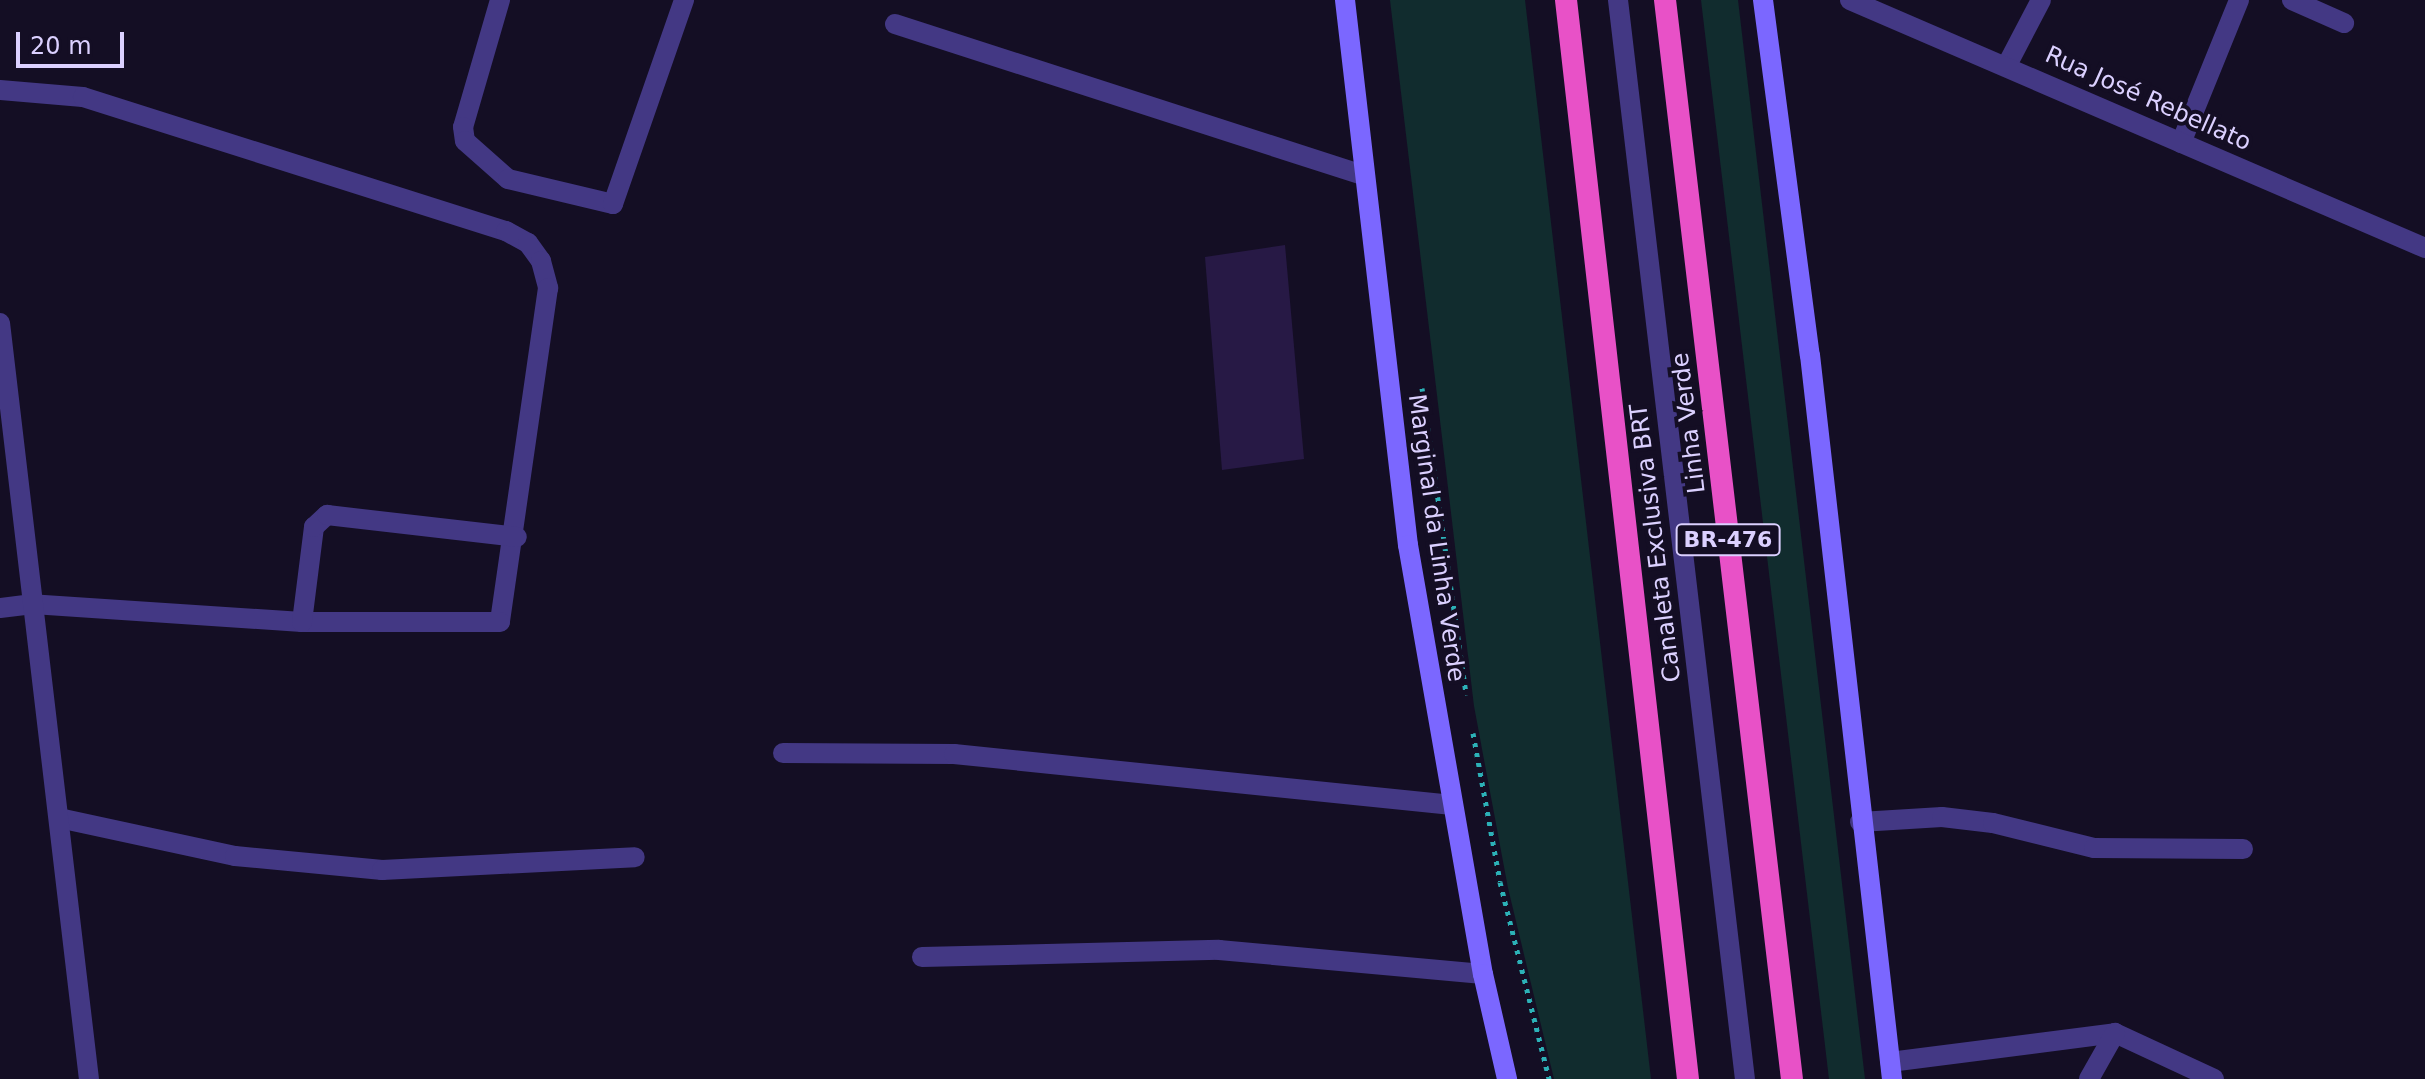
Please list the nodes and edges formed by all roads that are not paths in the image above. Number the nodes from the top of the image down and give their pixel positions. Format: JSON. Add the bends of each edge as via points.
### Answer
{"nodes":[{"id":1,"x":500,"y":0,"type":"edge"},
{"id":2,"x":684,"y":0,"type":"edge"},
{"id":3,"x":1345,"y":0,"type":"edge"},
{"id":4,"x":1566,"y":0,"type":"edge"},
{"id":5,"x":1618,"y":0,"type":"edge"},
{"id":6,"x":1665,"y":0,"type":"edge"},
{"id":7,"x":1763,"y":0,"type":"edge"},
{"id":8,"x":1850,"y":0,"type":"edge"},
{"id":9,"x":2041,"y":0,"type":"edge"},
{"id":10,"x":2239,"y":0,"type":"edge"},
{"id":11,"x":2292,"y":0,"type":"edge"},
{"id":12,"x":2344,"y":23,"type":"dead end"},
{"id":13,"x":895,"y":24,"type":"dead end"},
{"id":14,"x":2007,"y":65,"type":"junction"},
{"id":15,"x":0,"y":90,"type":"edge"},
{"id":16,"x":2181,"y":143,"type":"junction"},
{"id":17,"x":1365,"y":176,"type":"junction"},
{"id":18,"x":2425,"y":248,"type":"edge"},
{"id":19,"x":0,"y":323,"type":"edge"},
{"id":20,"x":517,"y":537,"type":"junction"},
{"id":21,"x":33,"y":604,"type":"junction"},
{"id":22,"x":0,"y":608,"type":"edge"},
{"id":23,"x":302,"y":622,"type":"junction"},
{"id":24,"x":783,"y":753,"type":"dead end"},
{"id":25,"x":1452,"y":805,"type":"junction"},
{"id":26,"x":59,"y":818,"type":"junction"},
{"id":27,"x":1860,"y":822,"type":"junction"},
{"id":28,"x":2243,"y":849,"type":"dead end"},
{"id":29,"x":635,"y":857,"type":"dead end"},
{"id":30,"x":922,"y":957,"type":"dead end"},
{"id":31,"x":1483,"y":974,"type":"junction"},
{"id":32,"x":2115,"y":1033,"type":"junction"},
{"id":33,"x":1891,"y":1070,"type":"edge"},
{"id":34,"x":89,"y":1079,"type":"edge"},
{"id":35,"x":1507,"y":1079,"type":"edge"},
{"id":36,"x":1688,"y":1079,"type":"edge"},
{"id":37,"x":1745,"y":1079,"type":"edge"},
{"id":38,"x":1792,"y":1079,"type":"edge"},
{"id":39,"x":2089,"y":1079,"type":"edge"},
{"id":40,"x":2214,"y":1079,"type":"edge"}],
"edges":[{"from":1,"to":2,"type":"street","via":[[463,127],[465,141],[508,179],[613,204]]},
{"from":3,"to":17,"type":"main road","name":"Marginal da Linha Verde"},
{"from":4,"to":36,"type":"highway"},
{"from":5,"to":37,"type":"street","name":"Canaleta Exclusiva BRT"},
{"from":6,"to":38,"type":"highway","name":"Linha Verde","number":"BR-476"},
{"from":7,"to":27,"type":"main road","via":[[1810,355]]},
{"from":8,"to":14,"type":"street","name":"Rua José Rebellato"},
{"from":9,"to":14,"type":"street"},
{"from":10,"to":16,"type":"street"},
{"from":11,"to":12,"type":"street"},
{"from":13,"to":17,"type":"street"},
{"from":14,"to":16,"type":"street","name":"Rua José Rebellato"},
{"from":15,"to":20,"type":"street","via":[[37,90],[97,101],[506,231],[528,243],[541,261],[548,288]]},
{"from":16,"to":18,"type":"street","name":"Rua José Rebellato"},
{"from":17,"to":25,"type":"main road","name":"Marginal da Linha Verde","via":[[1408,545]]},
{"from":19,"to":21,"type":"street"},
{"from":20,"to":23,"type":"street","via":[[504,611],[500,622],[491,626]]},
{"from":20,"to":23,"type":"street","via":[[327,515],[314,527]]},
{"from":21,"to":22,"type":"street"},
{"from":21,"to":23,"type":"street"},
{"from":21,"to":26,"type":"street"},
{"from":24,"to":25,"type":"street","via":[[954,754]]},
{"from":25,"to":31,"type":"main road","name":"Marginal da Linha Verde"},
{"from":26,"to":29,"type":"street","via":[[235,856],[382,870]]},
{"from":26,"to":34,"type":"street"},
{"from":27,"to":28,"type":"street","via":[[1942,817],[1993,823],[2094,848]]},
{"from":27,"to":33,"type":"main road"},
{"from":30,"to":31,"type":"street","via":[[1219,950]]},
{"from":31,"to":35,"type":"main road","name":"Marginal da Linha Verde"},
{"from":32,"to":33,"type":"street"},
{"from":32,"to":39,"type":"street"},
{"from":32,"to":40,"type":"street"}]}
